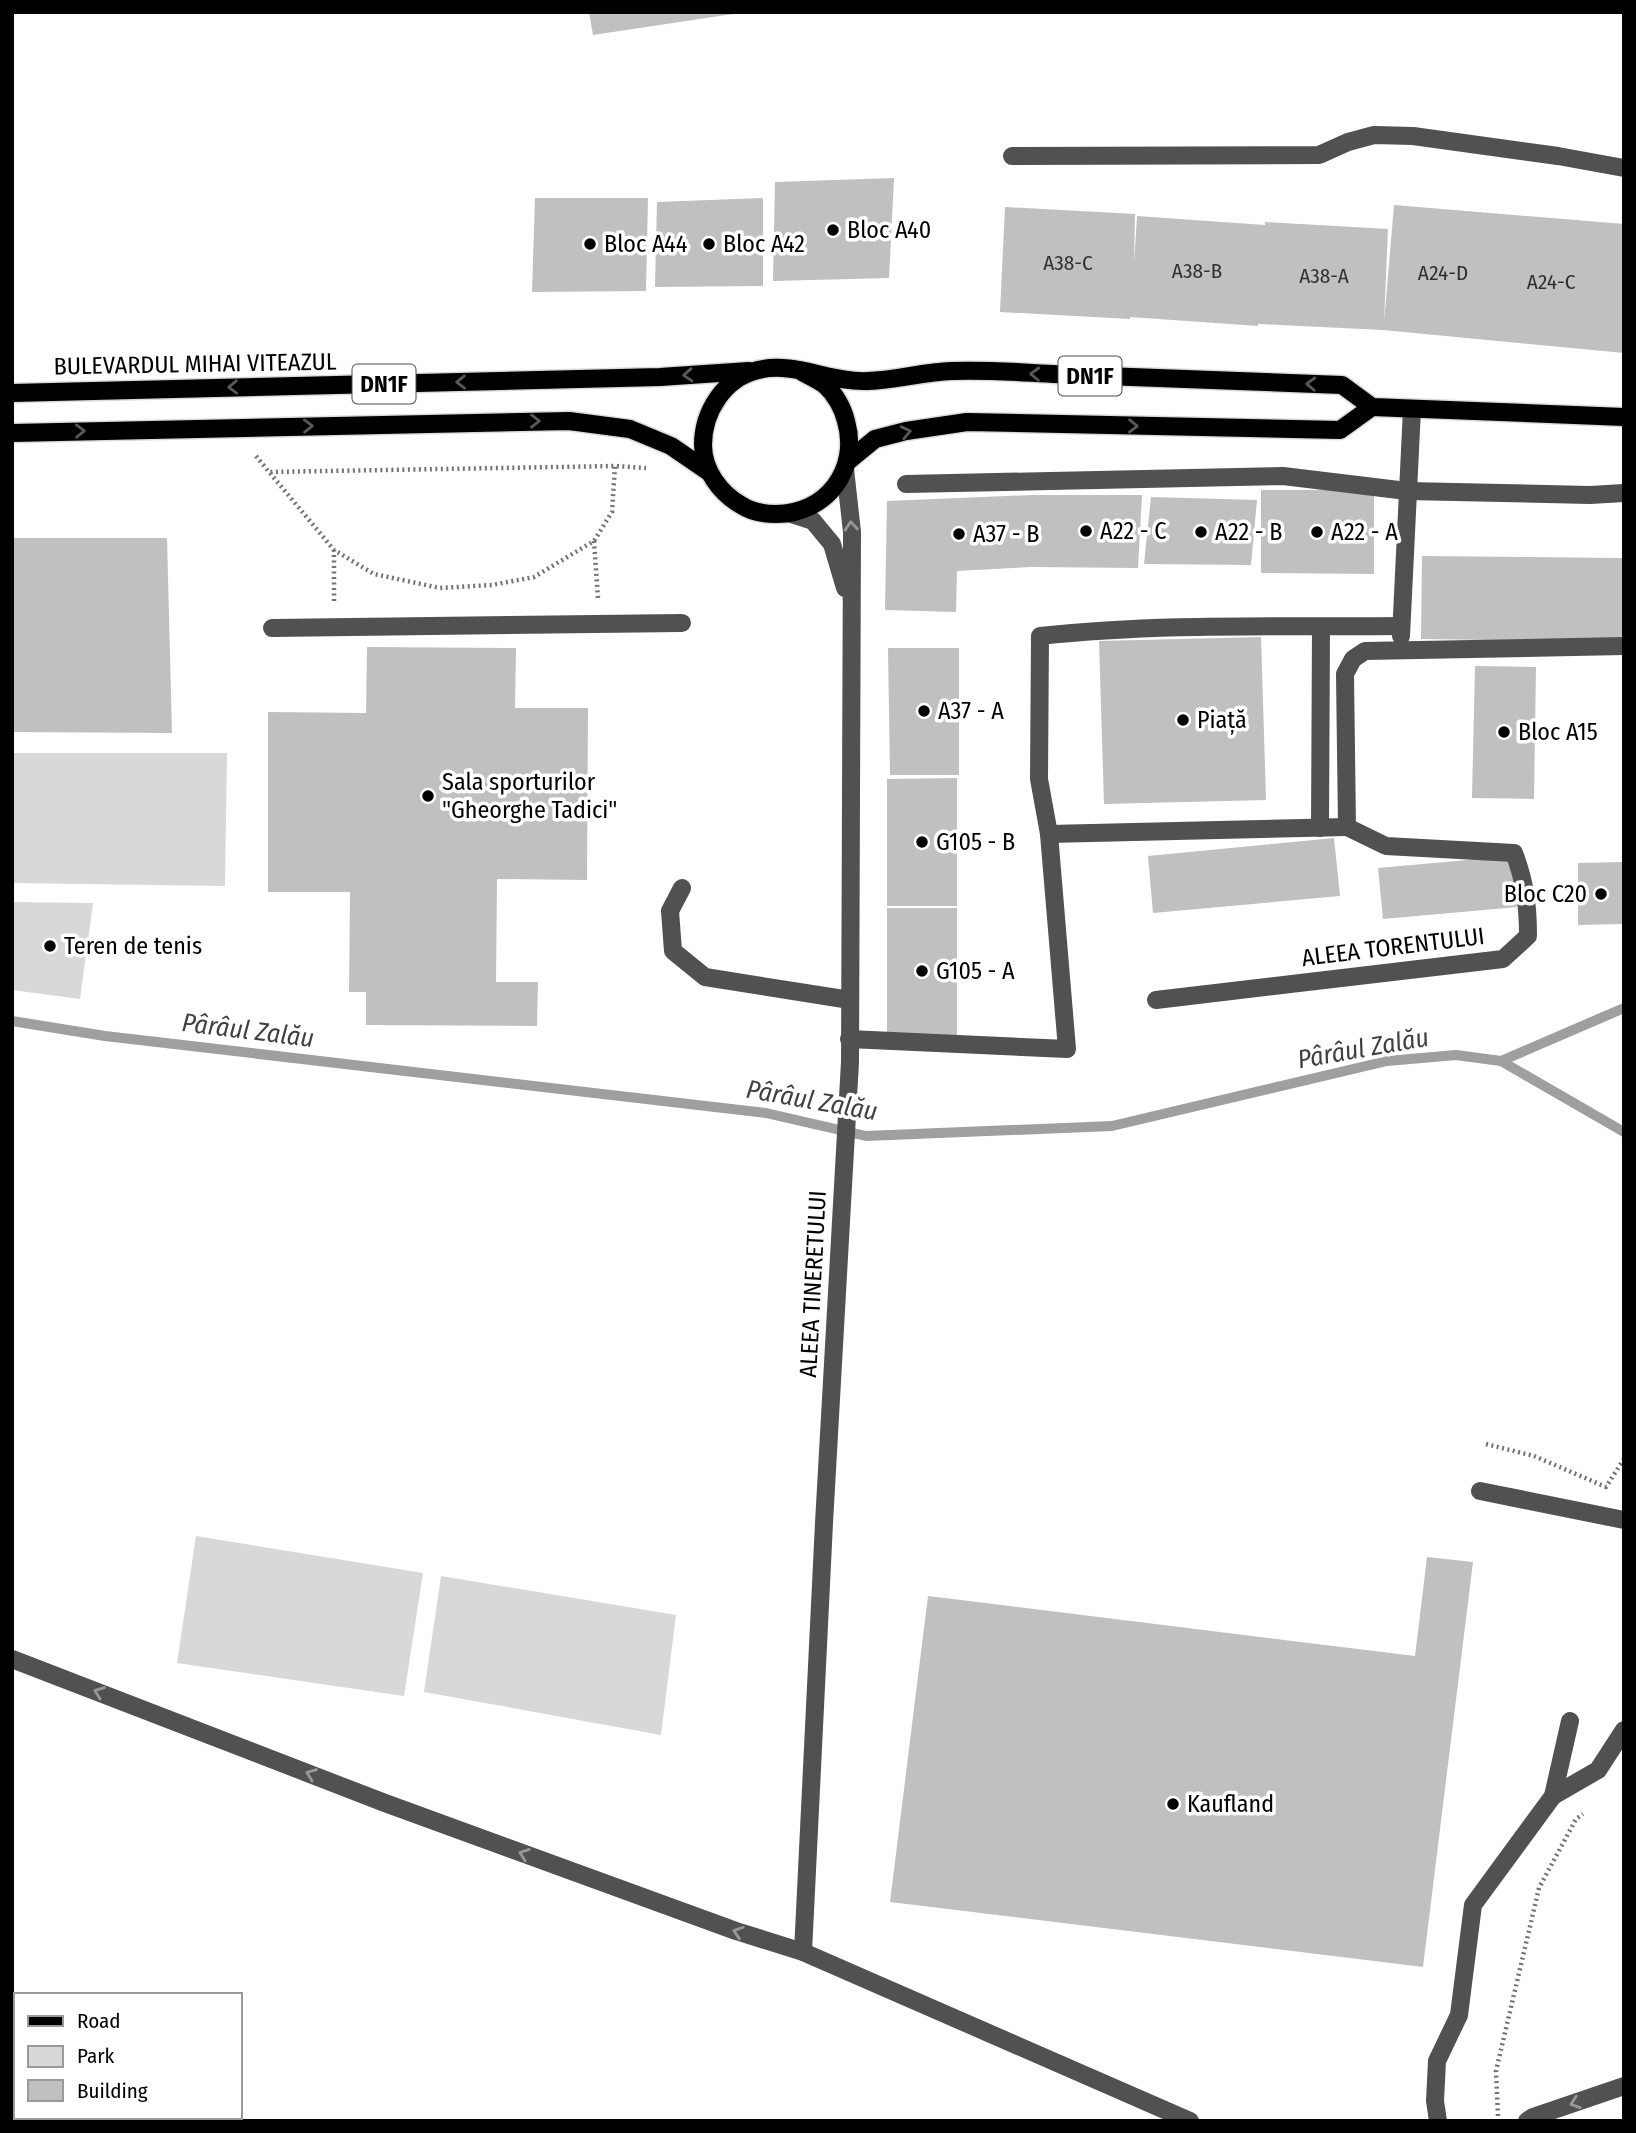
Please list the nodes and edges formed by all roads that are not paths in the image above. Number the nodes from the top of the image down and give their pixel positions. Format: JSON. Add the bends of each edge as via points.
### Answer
{"nodes":[{"id":1,"x":1012,"y":156,"type":"dead end"},
{"id":2,"x":1624,"y":168,"type":"edge"},
{"id":3,"x":756,"y":370,"type":"junction"},
{"id":4,"x":802,"y":372,"type":"junction"},
{"id":5,"x":12,"y":393,"type":"edge"},
{"id":6,"x":1372,"y":407,"type":"junction"},
{"id":7,"x":1412,"y":409,"type":"junction"},
{"id":8,"x":1624,"y":417,"type":"edge"},
{"id":9,"x":12,"y":433,"type":"edge"},
{"id":10,"x":846,"y":466,"type":"junction"},
{"id":11,"x":709,"y":471,"type":"junction"},
{"id":12,"x":906,"y":484,"type":"dead end"},
{"id":13,"x":1407,"y":491,"type":"junction"},
{"id":14,"x":1624,"y":494,"type":"edge"},
{"id":15,"x":791,"y":514,"type":"junction"},
{"id":16,"x":851,"y":619,"type":"junction"},
{"id":17,"x":682,"y":623,"type":"dead end"},
{"id":18,"x":1401,"y":626,"type":"junction"},
{"id":19,"x":1321,"y":627,"type":"junction"},
{"id":20,"x":272,"y":628,"type":"dead end"},
{"id":21,"x":1624,"y":646,"type":"edge"},
{"id":22,"x":1400,"y":650,"type":"junction"},
{"id":23,"x":1347,"y":827,"type":"junction"},
{"id":24,"x":1320,"y":828,"type":"junction"},
{"id":25,"x":1049,"y":834,"type":"junction"},
{"id":26,"x":682,"y":888,"type":"dead end"},
{"id":27,"x":850,"y":1000,"type":"junction"},
{"id":28,"x":1156,"y":1000,"type":"dead end"},
{"id":29,"x":849,"y":1039,"type":"junction"},
{"id":30,"x":1480,"y":1492,"type":"dead end"},
{"id":31,"x":1624,"y":1520,"type":"edge"},
{"id":32,"x":12,"y":1659,"type":"edge"},
{"id":33,"x":1570,"y":1721,"type":"dead end"},
{"id":34,"x":1624,"y":1730,"type":"edge"},
{"id":35,"x":1553,"y":1796,"type":"junction"},
{"id":36,"x":803,"y":1952,"type":"junction"},
{"id":37,"x":1624,"y":2086,"type":"edge"},
{"id":38,"x":1190,"y":2121,"type":"edge"},
{"id":39,"x":1438,"y":2121,"type":"edge"},
{"id":40,"x":1527,"y":2121,"type":"edge"}],
"edges":[{"from":1,"to":2,"type":"street","via":[[1319,155],[1374,135],[1413,136]]},
{"from":3,"to":4,"type":"main road","number":"DN1F","via":[[779,367]]},
{"from":3,"to":5,"type":"main road","name":"BULEVARDUL MIHAI VITEAZUL","number":"DN1F","one_way":true,"via":[[660,377]]},
{"from":3,"to":11,"type":"main road","via":[[734,381],[716,399],[705,422],[703,447]]},
{"from":6,"to":4,"type":"main road","number":"DN1F","one_way":true,"via":[[1342,385],[952,371],[866,381]]},
{"from":4,"to":10,"type":"main road","number":"DN1F","via":[[826,386],[843,408],[850,435]]},
{"from":6,"to":7,"type":"main road"},
{"from":10,"to":6,"type":"main road","number":"DN1F","one_way":true,"via":[[875,439],[967,422],[1340,430]]},
{"from":7,"to":8,"type":"main road"},
{"from":7,"to":13,"type":"street"},
{"from":9,"to":11,"type":"main road","number":"DN1F","one_way":true,"via":[[569,421],[630,429],[671,446]]},
{"from":10,"to":15,"type":"main road","number":"DN1F","via":[[832,490],[814,505]]},
{"from":16,"to":10,"type":"street","name":"ALEEA TINERETULUI","one_way":true,"via":[[852,532]]},
{"from":11,"to":15,"type":"main road","number":"DN1F","via":[[723,492],[743,507],[766,514]]},
{"from":12,"to":13,"type":"street","via":[[1283,476]]},
{"from":13,"to":14,"type":"street"},
{"from":13,"to":18,"type":"street"},
{"from":15,"to":16,"type":"street","name":"ALEEA TINERETULUI","via":[[813,521],[832,544]]},
{"from":16,"to":27,"type":"street","name":"ALEEA TINERETULUI"},
{"from":17,"to":20,"type":"street"},
{"from":18,"to":19,"type":"street"},
{"from":18,"to":22,"type":"street"},
{"from":19,"to":24,"type":"street"},
{"from":19,"to":25,"type":"street","via":[[1096,630],[1040,636],[1039,779]]},
{"from":21,"to":22,"type":"street"},
{"from":22,"to":23,"type":"street","via":[[1365,652],[1353,659],[1345,674]]},
{"from":23,"to":24,"type":"street"},
{"from":23,"to":28,"type":"street","name":"ALEEA TORENTULUI","via":[[1386,846],[1514,853],[1525,886],[1528,936],[1503,959]]},
{"from":24,"to":25,"type":"street"},
{"from":25,"to":29,"type":"street","via":[[1067,1049]]},
{"from":26,"to":27,"type":"street","via":[[670,911],[673,951],[705,977]]},
{"from":27,"to":29,"type":"street","name":"ALEEA TINERETULUI"},
{"from":29,"to":36,"type":"street","name":"ALEEA TINERETULUI"},
{"from":30,"to":31,"type":"street"},
{"from":36,"to":32,"type":"street","one_way":true,"via":[[398,1808]]},
{"from":33,"to":35,"type":"street"},
{"from":34,"to":35,"type":"street","via":[[1598,1770]]},
{"from":35,"to":39,"type":"street","via":[[1473,1905],[1459,2015],[1437,2061],[1434,2101]]},
{"from":36,"to":38,"type":"street"},
{"from":37,"to":40,"type":"street","one_way":true}]}
